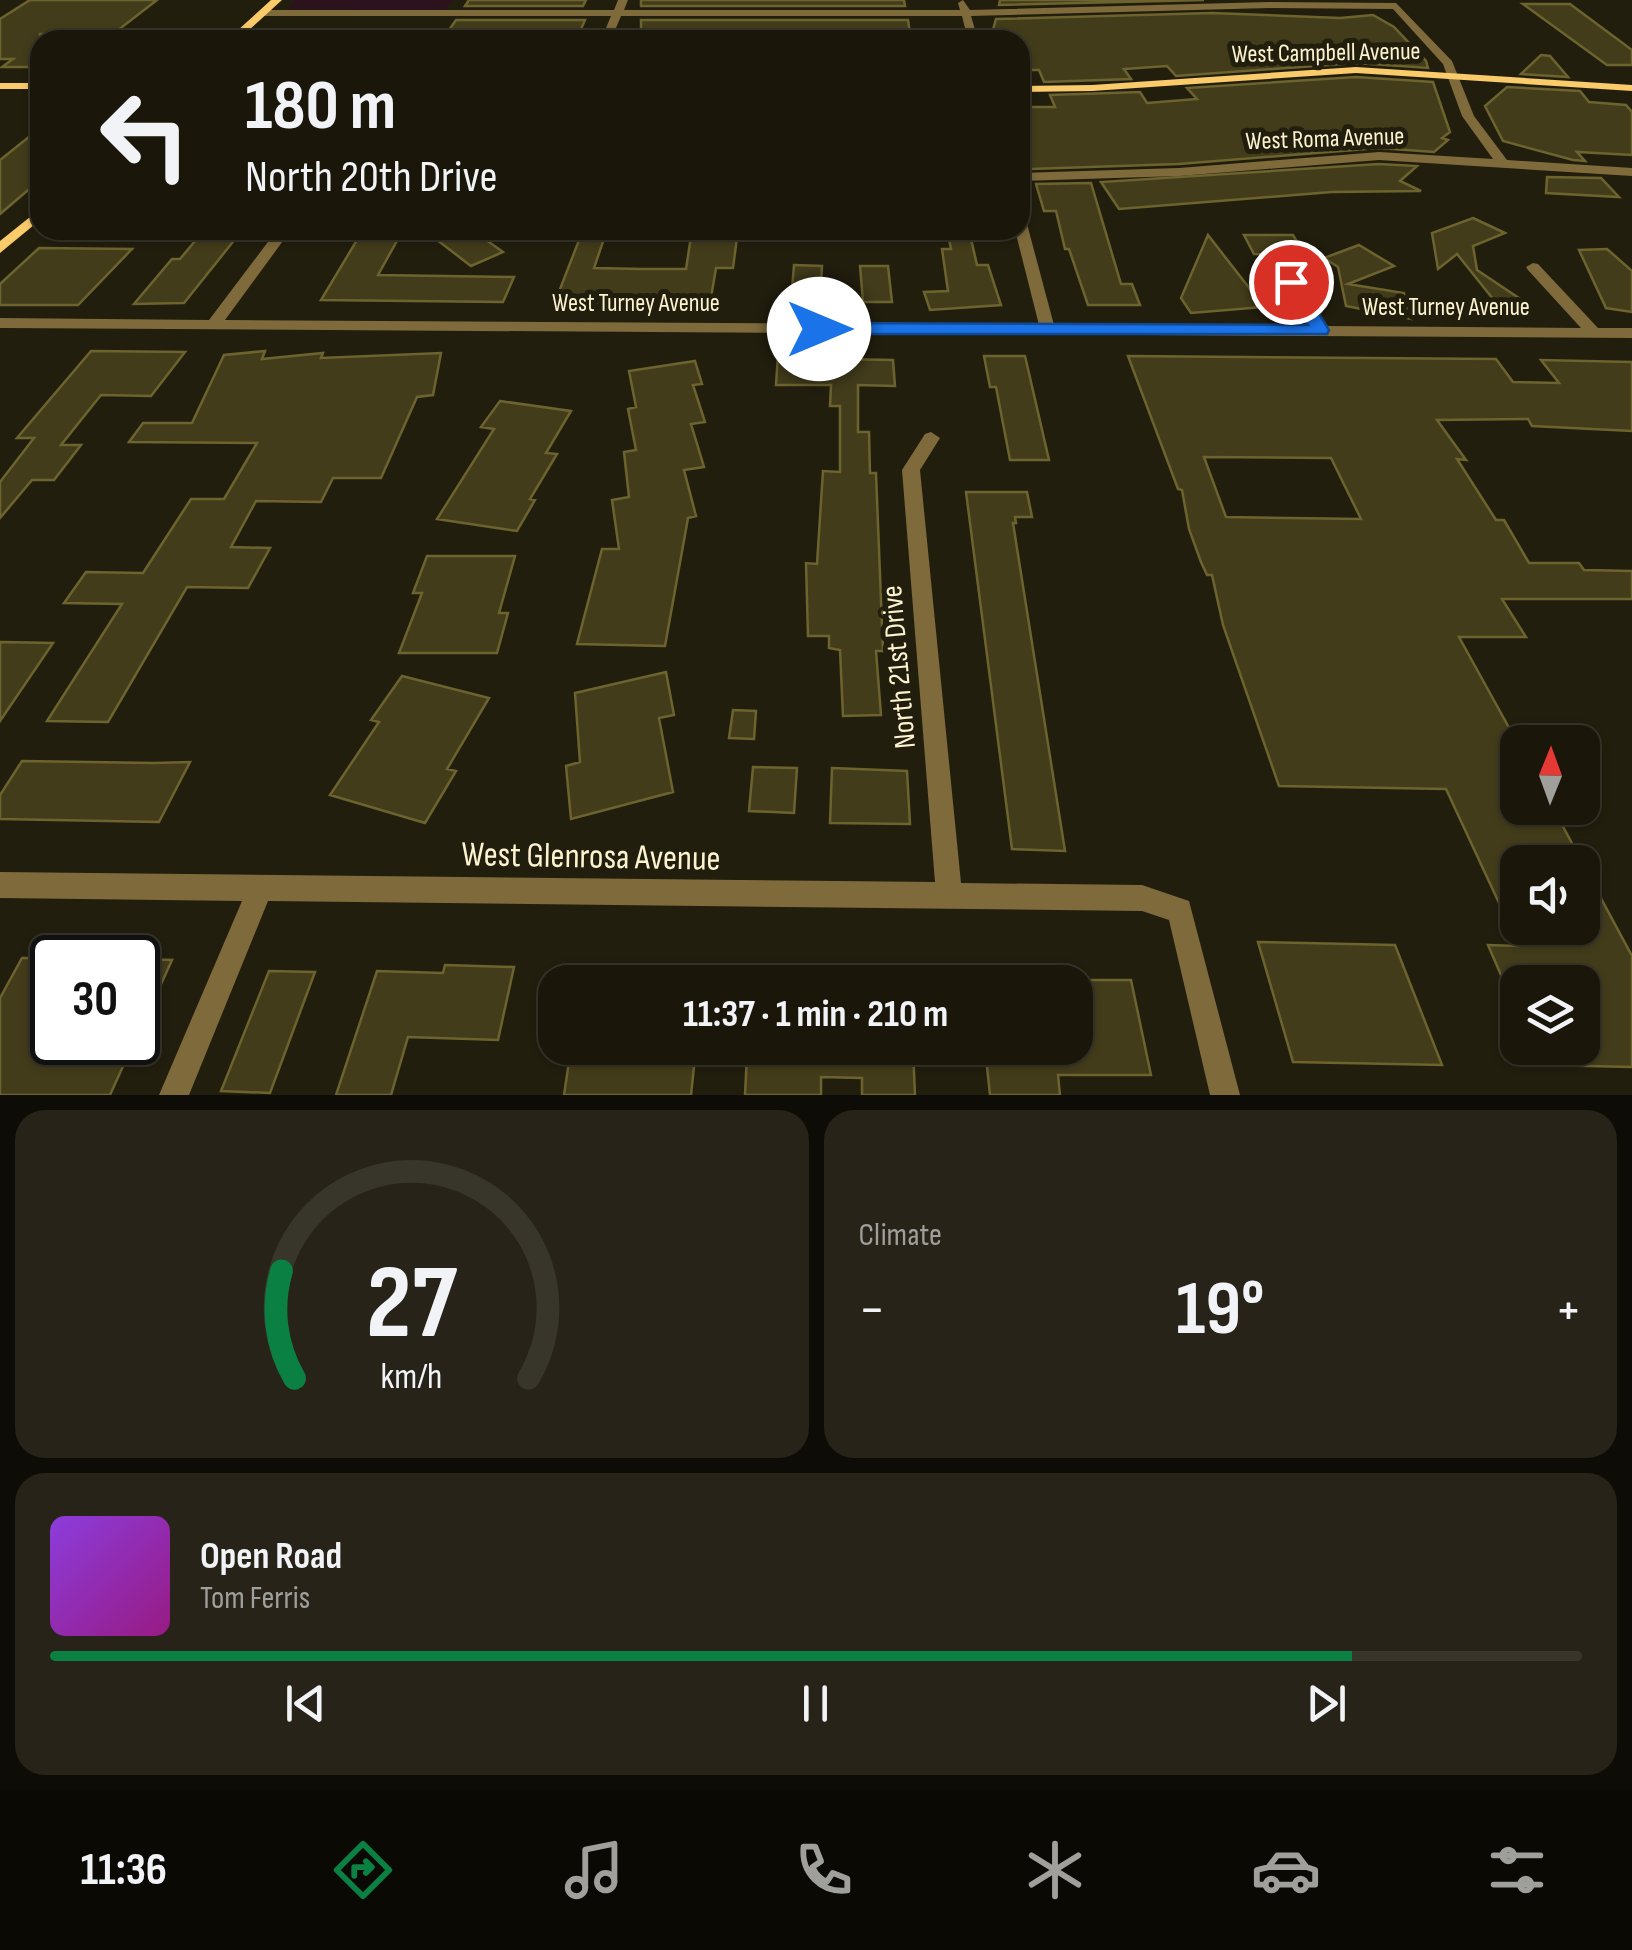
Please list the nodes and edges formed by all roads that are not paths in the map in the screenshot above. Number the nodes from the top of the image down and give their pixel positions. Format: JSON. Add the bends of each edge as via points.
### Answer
{"nodes":[{"id":1,"x":277,"y":0,"type":"edge"},
{"id":2,"x":962,"y":0,"type":"edge"},
{"id":3,"x":620,"y":6,"type":"edge"},
{"id":4,"x":966,"y":12,"type":"junction"},
{"id":5,"x":263,"y":13,"type":"junction"},
{"id":6,"x":243,"y":30,"type":"edge"},
{"id":7,"x":610,"y":30,"type":"edge"},
{"id":8,"x":970,"y":30,"type":"edge"},
{"id":9,"x":1454,"y":74,"type":"junction"},
{"id":10,"x":0,"y":86,"type":"edge"},
{"id":11,"x":30,"y":86,"type":"edge"},
{"id":12,"x":1632,"y":88,"type":"edge"},
{"id":13,"x":1030,"y":89,"type":"edge"},
{"id":14,"x":1501,"y":161,"type":"junction"},
{"id":15,"x":1632,"y":172,"type":"edge"},
{"id":16,"x":1030,"y":177,"type":"edge"},
{"id":17,"x":30,"y":222,"type":"edge"},
{"id":18,"x":277,"y":240,"type":"edge"},
{"id":19,"x":1024,"y":240,"type":"edge"},
{"id":20,"x":0,"y":249,"type":"edge"},
{"id":21,"x":1533,"y":267,"type":"dead end"},
{"id":22,"x":1291,"y":282,"type":"dead end"},
{"id":23,"x":0,"y":323,"type":"edge"},
{"id":24,"x":213,"y":325,"type":"junction"},
{"id":25,"x":1048,"y":330,"type":"junction"},
{"id":26,"x":1320,"y":330,"type":"junction"},
{"id":27,"x":1594,"y":333,"type":"junction"},
{"id":28,"x":1631,"y":334,"type":"edge"},
{"id":29,"x":931,"y":438,"type":"dead end"},
{"id":30,"x":0,"y":885,"type":"edge"},
{"id":31,"x":260,"y":889,"type":"junction"},
{"id":32,"x":949,"y":896,"type":"junction"},
{"id":33,"x":174,"y":1095,"type":"edge"},
{"id":34,"x":1225,"y":1095,"type":"edge"}],
"edges":[{"from":1,"to":5,"type":"street"},
{"from":2,"to":4,"type":"street"},
{"from":3,"to":4,"type":"street"},
{"from":3,"to":5,"type":"street"},
{"from":3,"to":7,"type":"street"},
{"from":4,"to":8,"type":"street"},
{"from":4,"to":9,"type":"street","via":[[1396,6]]},
{"from":5,"to":6,"type":"street"},
{"from":9,"to":12,"type":"street","name":"West Campbell Avenue"},
{"from":9,"to":13,"type":"street","name":"West Campbell Avenue","via":[[1310,71]]},
{"from":9,"to":14,"type":"street","via":[[1468,116]]},
{"from":10,"to":11,"type":"street"},
{"from":14,"to":15,"type":"street","name":"West Roma Avenue"},
{"from":14,"to":16,"type":"street","name":"West Roma Avenue","via":[[1313,158],[1179,172]]},
{"from":17,"to":20,"type":"street"},
{"from":18,"to":24,"type":"street"},
{"from":19,"to":25,"type":"street"},
{"from":21,"to":27,"type":"street"},
{"from":22,"to":26,"type":"street"},
{"from":23,"to":24,"type":"street","name":"West Turney Avenue"},
{"from":24,"to":25,"type":"street","name":"West Turney Avenue"},
{"from":25,"to":26,"type":"street","name":"West Turney Avenue"},
{"from":26,"to":27,"type":"street","name":"West Turney Avenue"},
{"from":27,"to":28,"type":"street","name":"West Turney Avenue"},
{"from":29,"to":32,"type":"street","name":"North 21st Drive","via":[[911,470]]},
{"from":30,"to":31,"type":"street","name":"West Glenrosa Avenue"},
{"from":31,"to":32,"type":"street","name":"West Glenrosa Avenue"},
{"from":31,"to":33,"type":"street"},
{"from":32,"to":34,"type":"street","name":"West Glenrosa Avenue","via":[[1142,898],[1180,910]]}]}
